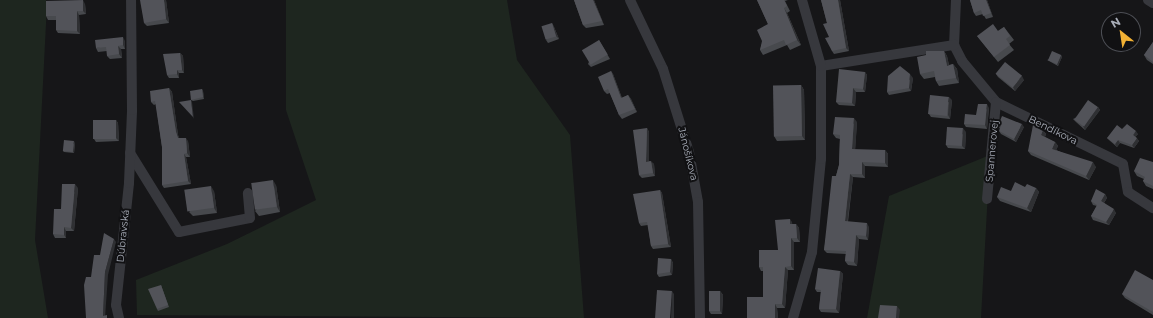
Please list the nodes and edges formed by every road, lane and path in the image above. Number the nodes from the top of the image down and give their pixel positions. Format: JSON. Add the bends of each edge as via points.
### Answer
{"nodes":[{"id":1,"x":131,"y":0,"type":"edge"},
{"id":2,"x":630,"y":0,"type":"edge"},
{"id":3,"x":802,"y":0,"type":"edge"},
{"id":4,"x":956,"y":0,"type":"edge"},
{"id":5,"x":1148,"y":0,"type":"edge"},
{"id":6,"x":1153,"y":3,"type":"edge"},
{"id":7,"x":954,"y":45,"type":"junction"},
{"id":8,"x":821,"y":66,"type":"junction"},
{"id":9,"x":996,"y":102,"type":"junction"},
{"id":10,"x":130,"y":153,"type":"junction"},
{"id":11,"x":248,"y":193,"type":"dead end"},
{"id":12,"x":987,"y":200,"type":"dead end"},
{"id":13,"x":1153,"y":208,"type":"edge"},
{"id":14,"x":119,"y":318,"type":"edge"},
{"id":15,"x":700,"y":318,"type":"edge"},
{"id":16,"x":793,"y":318,"type":"edge"}],
"edges":[{"from":1,"to":10,"type":"street","name":"Dúbravská"},
{"from":2,"to":15,"type":"street","name":"Jánošíkova","via":[[663,69],[689,152],[698,202]]},
{"from":3,"to":8,"type":"street"},
{"from":4,"to":7,"type":"street"},
{"from":5,"to":6,"type":"street"},
{"from":7,"to":8,"type":"street"},
{"from":7,"to":9,"type":"street","name":"Bendíkova"},
{"from":8,"to":16,"type":"street","via":[[821,158],[812,252]]},
{"from":9,"to":12,"type":"street","name":"Spannerovej"},
{"from":9,"to":13,"type":"street","name":"Bendíkova","via":[[1123,164],[1128,192]]},
{"from":10,"to":11,"type":"street","via":[[178,232],[250,218]]},
{"from":10,"to":14,"type":"street","name":"Dúbravská","via":[[116,305]]}]}
